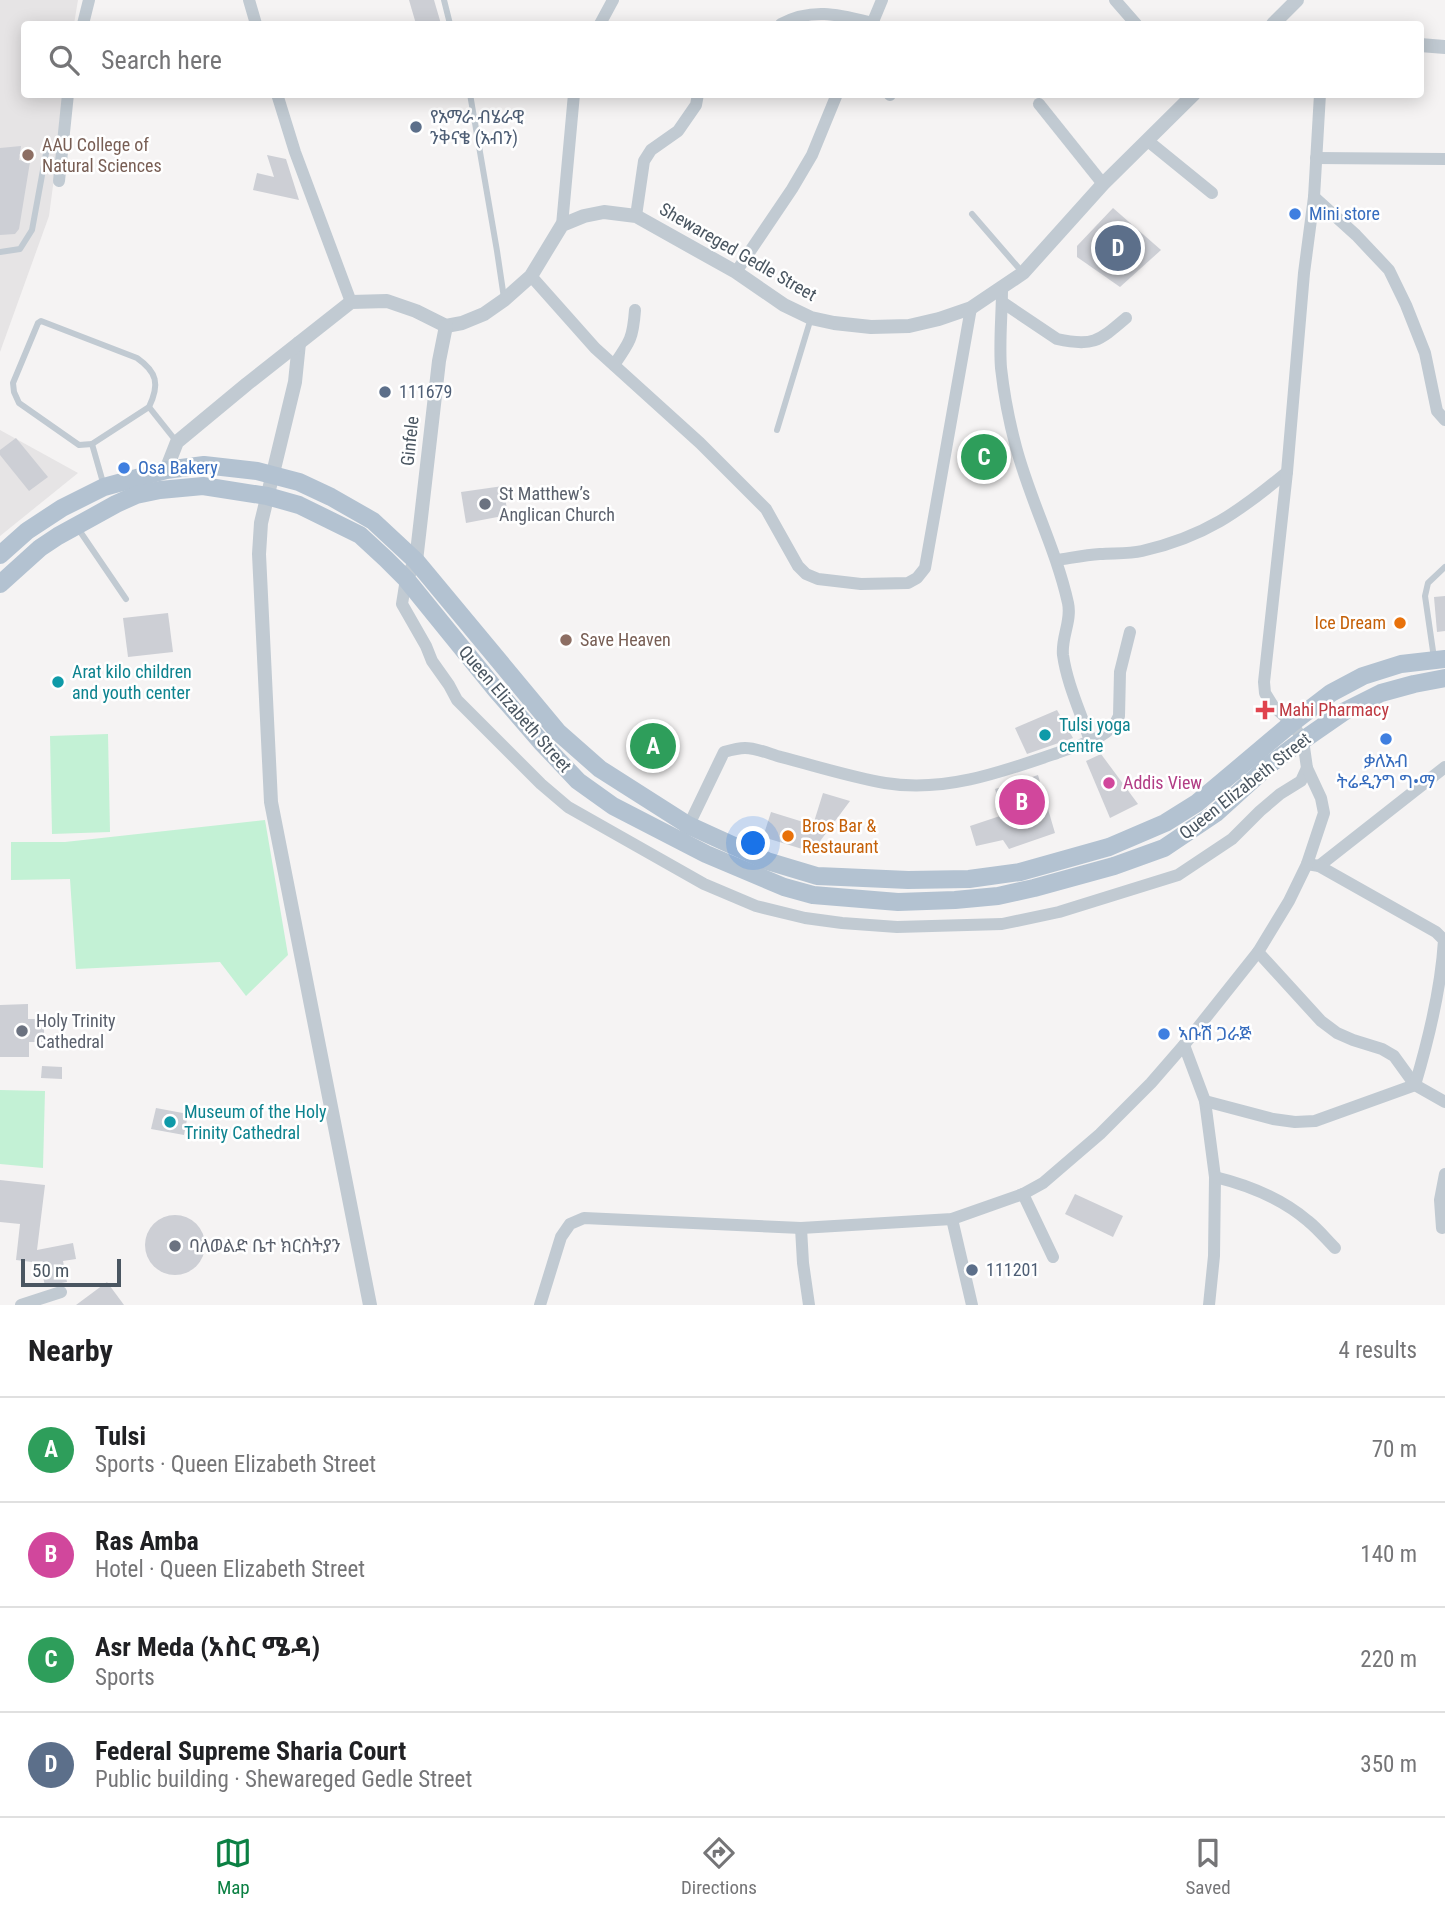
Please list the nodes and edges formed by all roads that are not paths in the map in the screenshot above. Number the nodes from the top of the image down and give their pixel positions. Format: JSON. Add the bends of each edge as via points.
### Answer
{"nodes":[{"id":1,"x":89,"y":0,"type":"edge"},
{"id":2,"x":249,"y":0,"type":"edge"},
{"id":3,"x":444,"y":0,"type":"edge"},
{"id":4,"x":613,"y":0,"type":"edge"},
{"id":5,"x":882,"y":0,"type":"edge"},
{"id":6,"x":1115,"y":0,"type":"edge"},
{"id":7,"x":1297,"y":0,"type":"edge"},
{"id":8,"x":84,"y":21,"type":"edge"},
{"id":9,"x":255,"y":21,"type":"edge"},
{"id":10,"x":449,"y":21,"type":"edge"},
{"id":11,"x":602,"y":21,"type":"edge"},
{"id":12,"x":790,"y":21,"type":"edge"},
{"id":13,"x":862,"y":21,"type":"edge"},
{"id":14,"x":874,"y":21,"type":"edge"},
{"id":15,"x":1133,"y":21,"type":"edge"},
{"id":16,"x":1276,"y":21,"type":"edge"},
{"id":17,"x":1424,"y":45,"type":"edge"},
{"id":18,"x":1445,"y":47,"type":"edge"},
{"id":19,"x":68,"y":98,"type":"edge"},
{"id":20,"x":278,"y":98,"type":"edge"},
{"id":21,"x":471,"y":98,"type":"edge"},
{"id":22,"x":574,"y":98,"type":"edge"},
{"id":23,"x":697,"y":98,"type":"edge"},
{"id":24,"x":835,"y":98,"type":"edge"},
{"id":25,"x":1190,"y":98,"type":"edge"},
{"id":26,"x":1320,"y":98,"type":"edge"},
{"id":27,"x":1039,"y":104,"type":"dead end"},
{"id":28,"x":1148,"y":141,"type":"junction"},
{"id":29,"x":47,"y":148,"type":"dead end"},
{"id":30,"x":1316,"y":158,"type":"junction"},
{"id":31,"x":1445,"y":159,"type":"edge"},
{"id":32,"x":59,"y":181,"type":"dead end"},
{"id":33,"x":1103,"y":184,"type":"junction"},
{"id":34,"x":1212,"y":193,"type":"dead end"},
{"id":35,"x":1314,"y":197,"type":"junction"},
{"id":36,"x":972,"y":214,"type":"dead end"},
{"id":37,"x":636,"y":216,"type":"junction"},
{"id":38,"x":562,"y":225,"type":"junction"},
{"id":39,"x":0,"y":252,"type":"edge"},
{"id":40,"x":736,"y":272,"type":"junction"},
{"id":41,"x":1023,"y":273,"type":"junction"},
{"id":42,"x":531,"y":276,"type":"junction"},
{"id":43,"x":1002,"y":295,"type":"junction"},
{"id":44,"x":504,"y":300,"type":"junction"},
{"id":45,"x":351,"y":302,"type":"junction"},
{"id":46,"x":971,"y":309,"type":"junction"},
{"id":47,"x":635,"y":310,"type":"dead end"},
{"id":48,"x":811,"y":318,"type":"junction"},
{"id":49,"x":1126,"y":318,"type":"dead end"},
{"id":50,"x":446,"y":326,"type":"junction"},
{"id":51,"x":299,"y":343,"type":"junction"},
{"id":52,"x":614,"y":365,"type":"junction"},
{"id":53,"x":149,"y":407,"type":"junction"},
{"id":54,"x":1445,"y":420,"type":"edge"},
{"id":55,"x":1445,"y":429,"type":"edge"},
{"id":56,"x":777,"y":430,"type":"dead end"},
{"id":57,"x":177,"y":442,"type":"junction"},
{"id":58,"x":92,"y":444,"type":"junction"},
{"id":59,"x":166,"y":470,"type":"junction"},
{"id":60,"x":1287,"y":472,"type":"junction"},
{"id":61,"x":104,"y":487,"type":"junction"},
{"id":62,"x":76,"y":526,"type":"junction"},
{"id":63,"x":0,"y":555,"type":"edge"},
{"id":64,"x":1057,"y":560,"type":"junction"},
{"id":65,"x":416,"y":561,"type":"junction"},
{"id":66,"x":1445,"y":567,"type":"edge"},
{"id":67,"x":406,"y":579,"type":"junction"},
{"id":68,"x":0,"y":584,"type":"edge"},
{"id":69,"x":125,"y":599,"type":"dead end"},
{"id":70,"x":1130,"y":632,"type":"dead end"},
{"id":71,"x":1439,"y":659,"type":"edge"},
{"id":72,"x":1445,"y":678,"type":"edge"},
{"id":73,"x":1292,"y":723,"type":"junction"},
{"id":74,"x":1303,"y":740,"type":"junction"},
{"id":75,"x":1090,"y":741,"type":"junction"},
{"id":76,"x":1445,"y":767,"type":"edge"},
{"id":77,"x":1307,"y":768,"type":"junction"},
{"id":78,"x":685,"y":833,"type":"junction"},
{"id":79,"x":1313,"y":865,"type":"junction"},
{"id":80,"x":1258,"y":952,"type":"junction"},
{"id":81,"x":1438,"y":1018,"type":"edge"},
{"id":82,"x":1184,"y":1045,"type":"junction"},
{"id":83,"x":1415,"y":1085,"type":"junction"},
{"id":84,"x":1205,"y":1101,"type":"junction"},
{"id":85,"x":1445,"y":1102,"type":"edge"},
{"id":86,"x":1445,"y":1174,"type":"edge"},
{"id":87,"x":1215,"y":1177,"type":"junction"},
{"id":88,"x":1023,"y":1194,"type":"junction"},
{"id":89,"x":952,"y":1219,"type":"junction"},
{"id":90,"x":801,"y":1228,"type":"junction"},
{"id":91,"x":1442,"y":1228,"type":"dead end"},
{"id":92,"x":1335,"y":1248,"type":"dead end"},
{"id":93,"x":1053,"y":1257,"type":"dead end"},
{"id":94,"x":61,"y":1293,"type":"dead end"},
{"id":95,"x":21,"y":1305,"type":"edge"},
{"id":96,"x":370,"y":1305,"type":"edge"},
{"id":97,"x":540,"y":1305,"type":"edge"},
{"id":98,"x":809,"y":1305,"type":"edge"},
{"id":99,"x":972,"y":1305,"type":"edge"},
{"id":100,"x":1209,"y":1305,"type":"edge"}],
"edges":[{"from":1,"to":8,"type":"street"},
{"from":2,"to":9,"type":"street"},
{"from":3,"to":10,"type":"lane"},
{"from":4,"to":11,"type":"street"},
{"from":5,"to":14,"type":"street"},
{"from":6,"to":15,"type":"street"},
{"from":7,"to":16,"type":"street"},
{"from":12,"to":13,"type":"street","via":[[832,13]]},
{"from":17,"to":18,"type":"street"},
{"from":19,"to":32,"type":"street"},
{"from":20,"to":45,"type":"street"},
{"from":21,"to":44,"type":"lane"},
{"from":22,"to":38,"type":"street"},
{"from":23,"to":37,"type":"street","via":[[678,131],[651,150],[644,161]]},
{"from":24,"to":40,"type":"street","via":[[812,155]]},
{"from":25,"to":28,"type":"street","name":"Shewareged Gedle Street"},
{"from":26,"to":30,"type":"street"},
{"from":27,"to":33,"type":"street"},
{"from":28,"to":33,"type":"street","name":"Shewareged Gedle Street"},
{"from":28,"to":34,"type":"street"},
{"from":29,"to":39,"type":"lane","via":[[32,230],[20,249]]},
{"from":30,"to":31,"type":"street"},
{"from":30,"to":35,"type":"street"},
{"from":33,"to":41,"type":"street","name":"Shewareged Gedle Street"},
{"from":35,"to":54,"type":"street","via":[[1389,270],[1425,353],[1437,411]]},
{"from":35,"to":60,"type":"street"},
{"from":36,"to":41,"type":"lane"},
{"from":37,"to":38,"type":"street","name":"Shewareged Gedle Street","via":[[604,212]]},
{"from":37,"to":40,"type":"street","name":"Shewareged Gedle Street"},
{"from":38,"to":42,"type":"street"},
{"from":40,"to":48,"type":"street","name":"Shewareged Gedle Street"},
{"from":41,"to":43,"type":"street","name":"Shewareged Gedle Street"},
{"from":42,"to":44,"type":"street"},
{"from":42,"to":52,"type":"street"},
{"from":43,"to":46,"type":"street","name":"Shewareged Gedle Street"},
{"from":43,"to":49,"type":"street","via":[[1065,341],[1094,342]]},
{"from":43,"to":64,"type":"street","via":[[1001,367],[1008,413],[1016,449]]},
{"from":44,"to":50,"type":"street","via":[[484,314]]},
{"from":45,"to":50,"type":"street","via":[[387,301]]},
{"from":45,"to":51,"type":"street"},
{"from":46,"to":48,"type":"street","name":"Shewareged Gedle Street","via":[[909,326],[871,327]]},
{"from":46,"to":52,"type":"street","via":[[925,568],[908,583],[861,584],[806,574],[766,509]]},
{"from":47,"to":52,"type":"street","via":[[631,341]]},
{"from":48,"to":56,"type":"lane"},
{"from":50,"to":65,"type":"street","name":"Ginfele"},
{"from":51,"to":57,"type":"street"},
{"from":51,"to":96,"type":"street","via":[[295,382],[260,534],[271,803]]},
{"from":53,"to":57,"type":"lane"},
{"from":53,"to":58,"type":"lane"},
{"from":53,"to":58,"type":"lane","via":[[155,381],[150,367],[58,326],[38,323],[13,383],[14,392],[19,403],[79,445]]},
{"from":54,"to":55,"type":"street"},
{"from":57,"to":59,"type":"street"},
{"from":58,"to":61,"type":"lane"},
{"from":59,"to":61,"type":"main road","name":"Queen Elizabeth Street"},
{"from":59,"to":65,"type":"main road","name":"Queen Elizabeth Street","via":[[204,465],[299,482],[373,521]]},
{"from":60,"to":64,"type":"street","via":[[1219,523],[1181,541],[1140,551]]},
{"from":60,"to":73,"type":"street","via":[[1264,682],[1273,706]]},
{"from":61,"to":63,"type":"main road","name":"Queen Elizabeth Street","via":[[62,508]]},
{"from":62,"to":67,"type":"main road","name":"Queen Elizabeth Street","via":[[136,495],[160,490],[203,486],[267,496],[299,505],[360,536]]},
{"from":62,"to":68,"type":"main road","name":"Queen Elizabeth Street","via":[[40,548]]},
{"from":62,"to":69,"type":"lane"},
{"from":64,"to":75,"type":"street","via":[[1069,607],[1063,653],[1067,675]]},
{"from":65,"to":67,"type":"street"},
{"from":65,"to":78,"type":"main road","name":"Queen Elizabeth Street","via":[[558,732]]},
{"from":66,"to":71,"type":"lane","via":[[1428,583],[1425,596]]},
{"from":67,"to":77,"type":"street","via":[[402,604],[457,700],[541,784],[568,807],[704,884],[756,906],[805,919],[897,927],[1002,924],[1122,894],[1178,875],[1211,855],[1301,781]]},
{"from":67,"to":78,"type":"main road","name":"Queen Elizabeth Street","via":[[541,743],[578,781],[613,806]]},
{"from":70,"to":75,"type":"street","via":[[1120,672],[1119,716],[1108,731]]},
{"from":71,"to":73,"type":"main road","name":"Queen Elizabeth Street","via":[[1401,664],[1363,677],[1331,693]]},
{"from":72,"to":74,"type":"main road","name":"Queen Elizabeth Street","via":[[1381,693]]},
{"from":73,"to":74,"type":"street"},
{"from":73,"to":78,"type":"main road","name":"Queen Elizabeth Street","via":[[1197,803],[1165,823],[1109,847],[1020,872],[969,879],[817,876]]},
{"from":74,"to":77,"type":"street"},
{"from":74,"to":78,"type":"main road","name":"Queen Elizabeth Street","via":[[1216,813],[1164,848],[998,896],[898,902],[813,895],[706,854]]},
{"from":75,"to":78,"type":"street","via":[[987,776],[910,785],[745,748],[724,752]]},
{"from":76,"to":79,"type":"street"},
{"from":77,"to":79,"type":"street","via":[[1324,813]]},
{"from":79,"to":80,"type":"street"},
{"from":79,"to":81,"type":"street","via":[[1444,940]]},
{"from":80,"to":82,"type":"street"},
{"from":80,"to":83,"type":"street","via":[[1321,1021],[1353,1041],[1394,1056]]},
{"from":81,"to":83,"type":"street"},
{"from":82,"to":84,"type":"street"},
{"from":82,"to":88,"type":"street","via":[[1100,1134],[1043,1183]]},
{"from":83,"to":84,"type":"street","via":[[1315,1121],[1273,1119]]},
{"from":83,"to":85,"type":"street"},
{"from":84,"to":87,"type":"street"},
{"from":86,"to":91,"type":"street","via":[[1440,1200]]},
{"from":87,"to":92,"type":"street","via":[[1244,1184],[1274,1199],[1308,1221]]},
{"from":87,"to":100,"type":"street"},
{"from":88,"to":89,"type":"street"},
{"from":88,"to":93,"type":"street"},
{"from":89,"to":90,"type":"street"},
{"from":89,"to":99,"type":"street"},
{"from":90,"to":97,"type":"street","via":[[584,1218],[570,1224],[561,1237]]},
{"from":90,"to":98,"type":"street"},
{"from":94,"to":95,"type":"street"}]}
